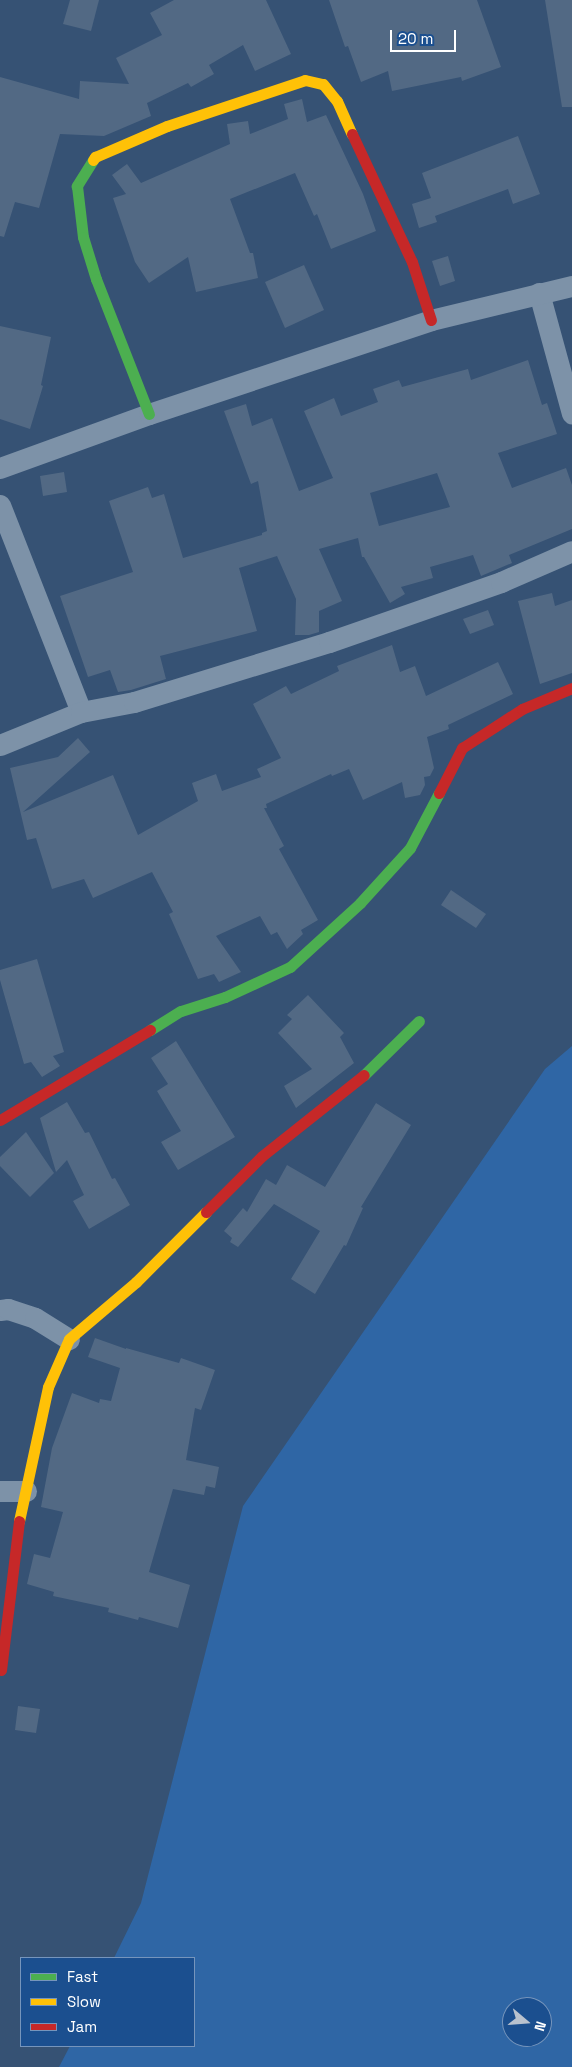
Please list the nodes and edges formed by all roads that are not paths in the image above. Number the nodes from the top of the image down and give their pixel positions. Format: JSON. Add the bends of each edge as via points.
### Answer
{"nodes":[{"id":1,"x":572,"y":286,"type":"edge"},
{"id":2,"x":539,"y":293,"type":"junction"},
{"id":3,"x":431,"y":320,"type":"junction"},
{"id":4,"x":149,"y":414,"type":"junction"},
{"id":5,"x":572,"y":414,"type":"edge"},
{"id":6,"x":0,"y":468,"type":"edge"},
{"id":7,"x":0,"y":505,"type":"edge"},
{"id":8,"x":572,"y":551,"type":"edge"},
{"id":9,"x":572,"y":688,"type":"edge"},
{"id":10,"x":81,"y":712,"type":"junction"},
{"id":11,"x":0,"y":746,"type":"edge"},
{"id":12,"x":420,"y":1021,"type":"dead end"},
{"id":13,"x":0,"y":1120,"type":"edge"},
{"id":14,"x":0,"y":1310,"type":"edge"},
{"id":15,"x":69,"y":1339,"type":"junction"},
{"id":16,"x":26,"y":1491,"type":"junction"},
{"id":17,"x":0,"y":1492,"type":"edge"},
{"id":18,"x":1,"y":1670,"type":"dead end"}],
"edges":[{"from":1,"to":2,"type":"street"},
{"from":2,"to":3,"type":"street"},
{"from":2,"to":5,"type":"street"},
{"from":3,"to":4,"type":"street"},
{"from":3,"to":4,"type":"street","via":[[412,262],[337,101],[323,84],[305,80],[167,126],[95,157],[77,186],[83,237],[96,279]]},
{"from":4,"to":6,"type":"street"},
{"from":7,"to":10,"type":"street"},
{"from":8,"to":10,"type":"street","via":[[501,582],[270,662],[134,702]]},
{"from":9,"to":13,"type":"street","via":[[522,708],[462,748],[410,848],[360,903],[290,967],[225,997],[181,1011]]},
{"from":10,"to":11,"type":"street"},
{"from":12,"to":15,"type":"street","via":[[359,1080],[262,1156],[136,1282]]},
{"from":14,"to":15,"type":"street","via":[[8,1309],[35,1318]]},
{"from":15,"to":16,"type":"street","via":[[48,1387]]},
{"from":16,"to":17,"type":"street"},
{"from":16,"to":18,"type":"street","via":[[18,1527]]}]}
